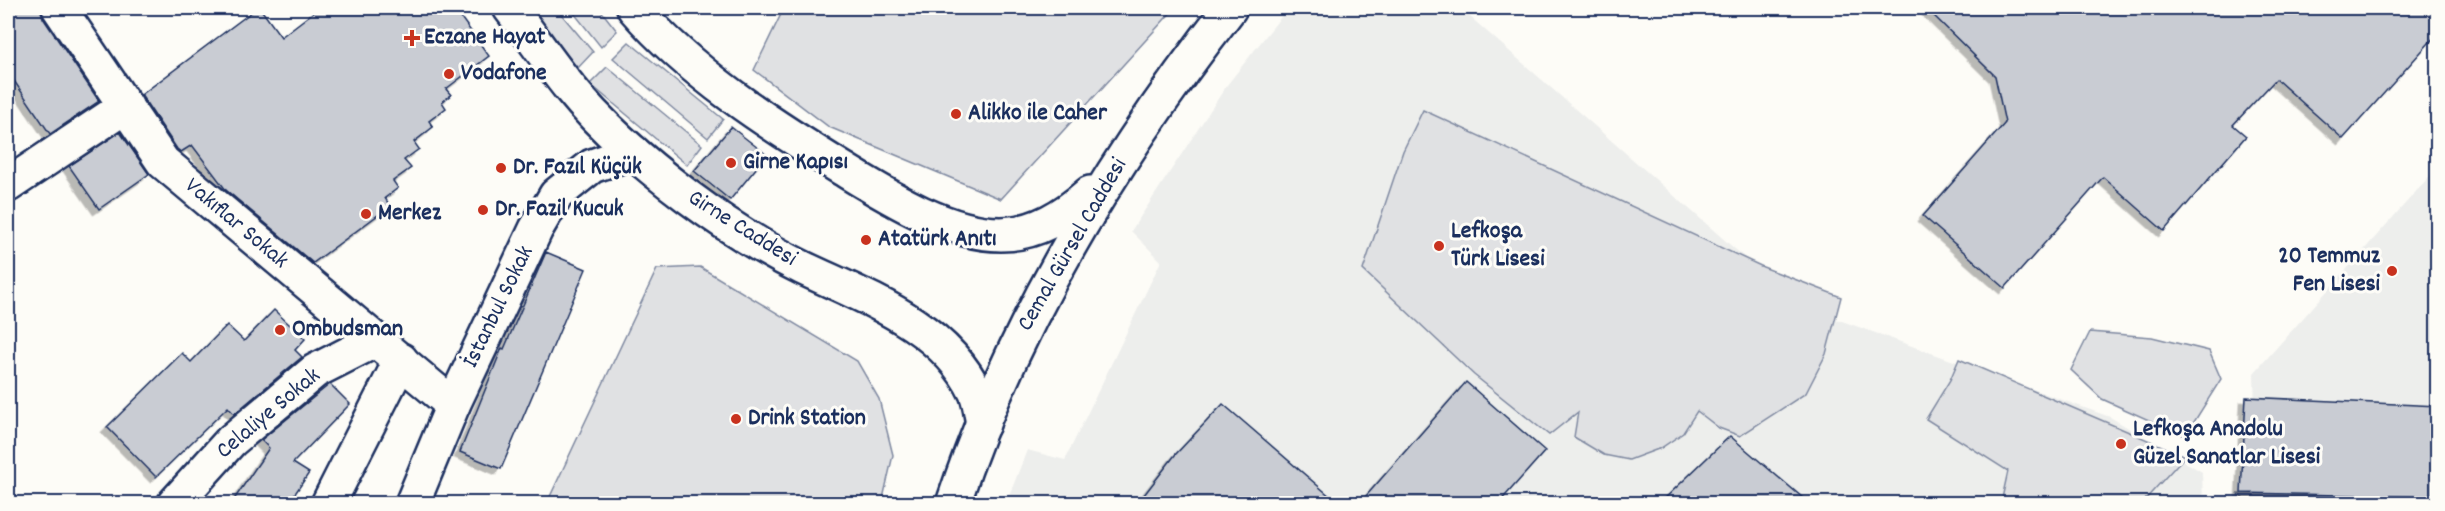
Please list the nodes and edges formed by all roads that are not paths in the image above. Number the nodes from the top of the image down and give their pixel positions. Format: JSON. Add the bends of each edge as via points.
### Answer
{"nodes":[{"id":1,"x":59,"y":8,"type":"edge"},
{"id":2,"x":510,"y":8,"type":"edge"},
{"id":3,"x":634,"y":8,"type":"edge"},
{"id":4,"x":1230,"y":8,"type":"edge"},
{"id":5,"x":126,"y":106,"type":"junction"},
{"id":6,"x":633,"y":152,"type":"junction"},
{"id":7,"x":1110,"y":177,"type":"junction"},
{"id":8,"x":8,"y":186,"type":"edge"},
{"id":9,"x":376,"y":340,"type":"junction"},
{"id":10,"x":401,"y":360,"type":"junction"},
{"id":11,"x":453,"y":405,"type":"junction"},
{"id":12,"x":983,"y":424,"type":"junction"},
{"id":13,"x":174,"y":504,"type":"edge"},
{"id":14,"x":328,"y":504,"type":"edge"},
{"id":15,"x":412,"y":504,"type":"edge"},
{"id":16,"x":953,"y":504,"type":"edge"}],
"edges":[{"from":1,"to":5,"type":"street","name":"Vakıflar Sokak"},
{"from":2,"to":6,"type":"street","name":"Girne Caddesi","via":[[571,89]]},
{"from":3,"to":7,"type":"street","via":[[674,48],[744,106],[893,199],[942,220],[977,232],[1028,231],[1054,221]]},
{"from":4,"to":7,"type":"street","name":"Cemal Gürsel Caddesi","via":[[1183,69]]},
{"from":5,"to":8,"type":"street"},
{"from":5,"to":9,"type":"street","name":"Vakıflar Sokak","via":[[163,162]]},
{"from":6,"to":11,"type":"street","name":"İstanbul Sokak","via":[[592,166],[556,195]]},
{"from":6,"to":12,"type":"street","name":"Girne Caddesi","via":[[725,223],[802,267],[878,302],[916,327],[960,366],[977,395]]},
{"from":7,"to":12,"type":"street","name":"Cemal Gürsel Caddesi","via":[[1073,235],[1035,308],[1006,365]]},
{"from":9,"to":10,"type":"street","name":"Vakıflar Sokak"},
{"from":9,"to":13,"type":"street","name":"Celaliye Sokak","via":[[315,371],[231,441]]},
{"from":10,"to":11,"type":"street","name":"Vakıflar Sokak"},
{"from":10,"to":14,"type":"street"},
{"from":11,"to":15,"type":"street","name":"İstanbul Sokak"},
{"from":12,"to":16,"type":"street","name":"Cemal Gürsel Caddesi"}]}
